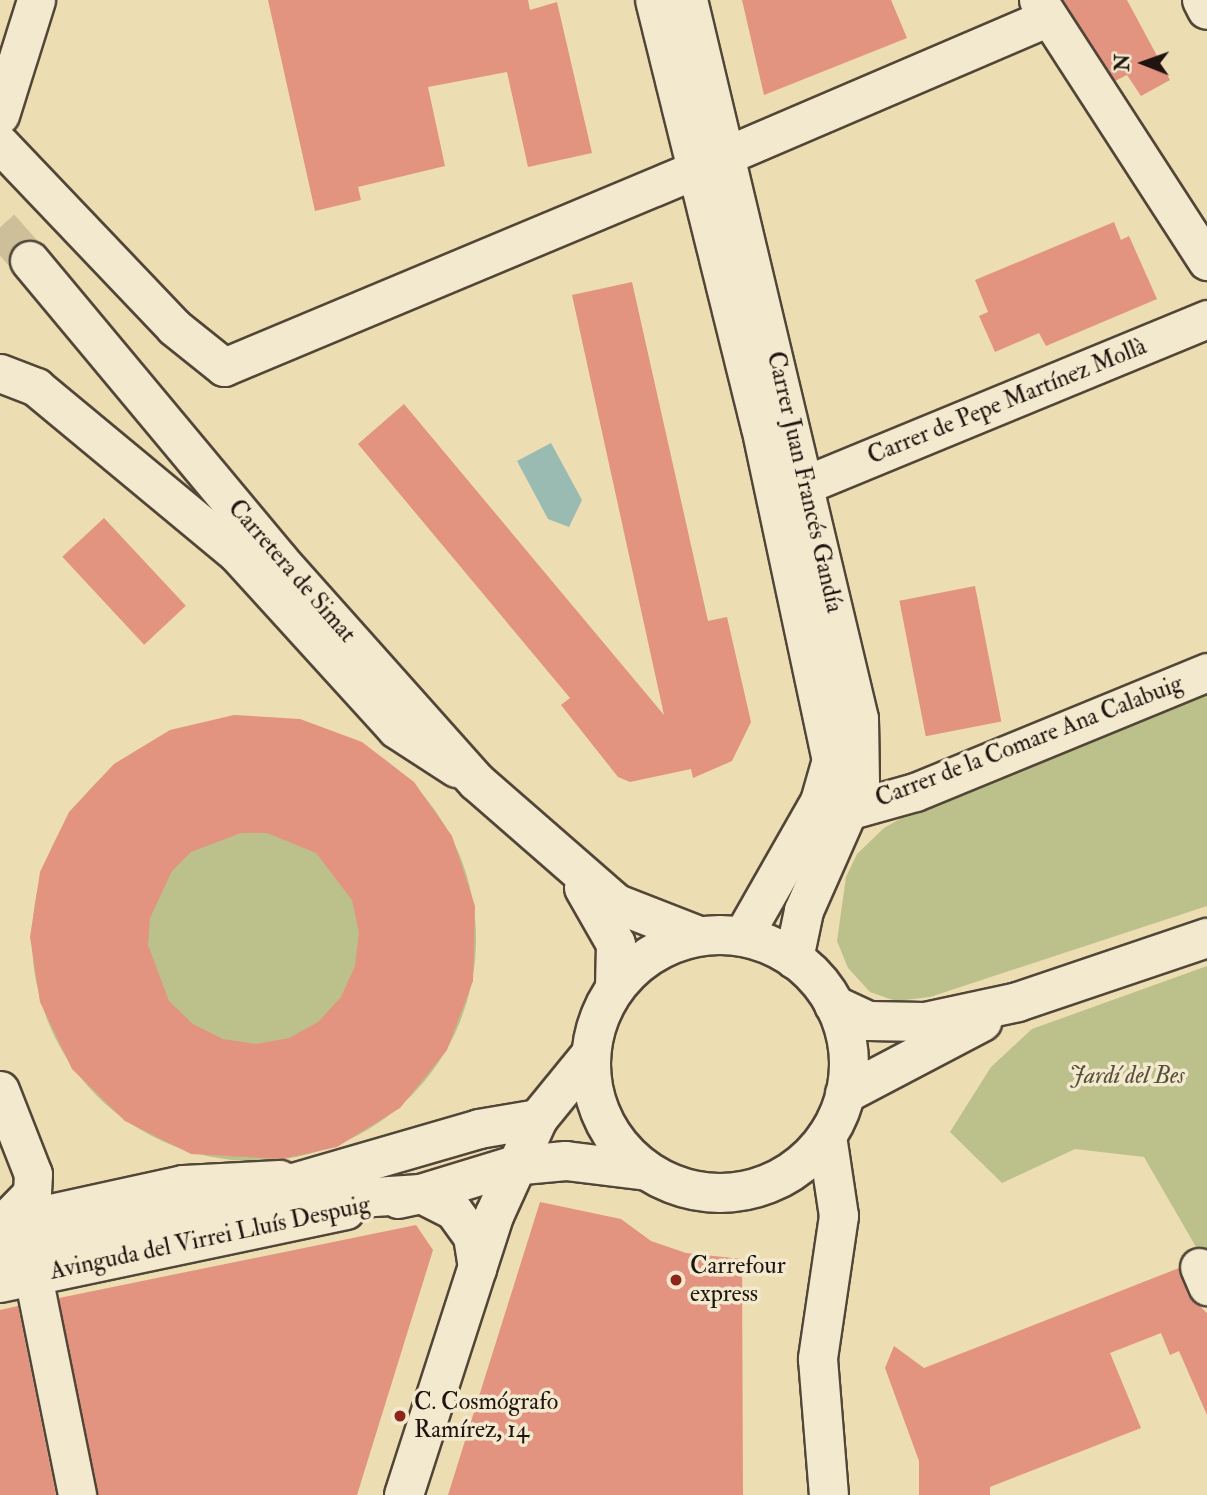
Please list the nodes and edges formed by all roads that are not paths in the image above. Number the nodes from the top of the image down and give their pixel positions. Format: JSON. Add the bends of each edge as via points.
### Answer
{"nodes":[{"id":1,"x":36,"y":0,"type":"edge"},
{"id":2,"x":655,"y":0,"type":"edge"},
{"id":3,"x":688,"y":0,"type":"edge"},
{"id":4,"x":1202,"y":0,"type":"edge"},
{"id":5,"x":1042,"y":9,"type":"edge"},
{"id":6,"x":1207,"y":10,"type":"edge"},
{"id":7,"x":0,"y":115,"type":"edge"},
{"id":8,"x":0,"y":144,"type":"edge"},
{"id":9,"x":712,"y":162,"type":"junction"},
{"id":10,"x":30,"y":261,"type":"tunnel mouth"},
{"id":11,"x":1207,"y":261,"type":"edge"},
{"id":12,"x":1207,"y":319,"type":"edge"},
{"id":13,"x":0,"y":373,"type":"edge"},
{"id":14,"x":807,"y":484,"type":"junction"},
{"id":15,"x":1207,"y":672,"type":"edge"},
{"id":16,"x":477,"y":782,"type":"junction"},
{"id":17,"x":851,"y":810,"type":"junction"},
{"id":18,"x":568,"y":866,"type":"junction"},
{"id":19,"x":699,"y":936,"type":"junction"},
{"id":20,"x":743,"y":937,"type":"junction"},
{"id":21,"x":1207,"y":938,"type":"edge"},
{"id":22,"x":794,"y":959,"type":"junction"},
{"id":23,"x":615,"y":988,"type":"junction"},
{"id":24,"x":1018,"y":1002,"type":"junction"},
{"id":25,"x":834,"y":1005,"type":"junction"},
{"id":26,"x":591,"y":1054,"type":"junction"},
{"id":27,"x":0,"y":1090,"type":"edge"},
{"id":28,"x":845,"y":1094,"type":"junction"},
{"id":29,"x":538,"y":1119,"type":"junction"},
{"id":30,"x":827,"y":1136,"type":"junction"},
{"id":31,"x":513,"y":1166,"type":"junction"},
{"id":32,"x":647,"y":1171,"type":"junction"},
{"id":33,"x":333,"y":1176,"type":"junction"},
{"id":34,"x":421,"y":1194,"type":"junction"},
{"id":35,"x":211,"y":1207,"type":"junction"},
{"id":36,"x":1,"y":1233,"type":"edge"},
{"id":37,"x":477,"y":1269,"type":"junction"},
{"id":38,"x":16,"y":1280,"type":"edge"},
{"id":39,"x":77,"y":1495,"type":"edge"},
{"id":40,"x":404,"y":1495,"type":"edge"},
{"id":41,"x":829,"y":1495,"type":"edge"}],
"edges":[{"from":1,"to":7,"type":"street"},
{"from":2,"to":9,"type":"main road","name":"Carrer Juan Francés Gandía"},
{"from":3,"to":9,"type":"main road","name":"Carrer Juan Francés Gandía"},
{"from":4,"to":6,"type":"main road"},
{"from":5,"to":9,"type":"street"},
{"from":5,"to":11,"type":"street"},
{"from":8,"to":9,"type":"street","via":[[174,327],[224,367]]},
{"from":9,"to":14,"type":"main road","name":"Carrer Juan Francés Gandía"},
{"from":9,"to":20,"type":"main road","name":"Carrer Juan Francés Gandía","via":[[832,760],[820,802]]},
{"from":10,"to":16,"type":"main road","name":"Carretera de Simat","via":[[279,561]]},
{"from":12,"to":14,"type":"street","name":"Carrer de Pepe Martínez Mollà"},
{"from":13,"to":16,"type":"street","via":[[36,387],[237,554],[396,729]]},
{"from":14,"to":17,"type":"main road","name":"Carrer Juan Francés Gandía","via":[[859,719],[862,764]]},
{"from":15,"to":17,"type":"street","name":"Carrer de la Comare Ana Calabuig","via":[[915,792]]},
{"from":16,"to":18,"type":"main road","name":"Carretera de Simat"},
{"from":17,"to":22,"type":"main road","name":"Carrer Juan Francés Gandía","via":[[804,911]]},
{"from":18,"to":19,"type":"main road","name":"Carretera de Simat","via":[[617,904]]},
{"from":18,"to":23,"type":"main road","name":"Carretera de Simat","via":[[609,923],[616,944]]},
{"from":19,"to":20,"type":"main road"},
{"from":19,"to":23,"type":"main road","via":[[652,954]]},
{"from":20,"to":22,"type":"main road"},
{"from":21,"to":24,"type":"main road"},
{"from":22,"to":25,"type":"main road"},
{"from":23,"to":26,"type":"main road"},
{"from":24,"to":25,"type":"main road","via":[[925,1022],[868,1021]]},
{"from":24,"to":28,"type":"main road"},
{"from":25,"to":28,"type":"main road","via":[[845,1034]]},
{"from":26,"to":29,"type":"main road"},
{"from":26,"to":32,"type":"main road","via":[[603,1120]]},
{"from":27,"to":36,"type":"street","via":[[33,1174],[32,1193]]},
{"from":28,"to":30,"type":"main road"},
{"from":29,"to":31,"type":"main road"},
{"from":29,"to":33,"type":"main road","name":"Avinguda del Virrei Lluís Despuig","via":[[479,1129]]},
{"from":30,"to":32,"type":"main road","name":"Avinguda del Virrei Lluís Despuig","via":[[805,1161],[745,1191],[711,1193]]},
{"from":30,"to":41,"type":"main road","via":[[839,1216],[818,1359]]},
{"from":31,"to":32,"type":"main road","name":"Avinguda del Virrei Lluís Despuig","via":[[592,1161]]},
{"from":31,"to":34,"type":"main road","name":"Avinguda del Virrei Lluís Despuig"},
{"from":31,"to":37,"type":"main road"},
{"from":33,"to":35,"type":"main road","name":"Avinguda del Virrei Lluís Despuig"},
{"from":33,"to":36,"type":"street","name":"Avinguda del Virrei Lluís Despuig","via":[[183,1184]]},
{"from":34,"to":35,"type":"main road","name":"Avinguda del Virrei Lluís Despuig"},
{"from":34,"to":37,"type":"street","via":[[464,1222]]},
{"from":34,"to":38,"type":"street","name":"Avinguda del Virrei Lluís Despuig"},
{"from":35,"to":36,"type":"main road","name":"Avinguda del Virrei Lluís Despuig"},
{"from":37,"to":40,"type":"main road"},
{"from":38,"to":39,"type":"street"}]}
